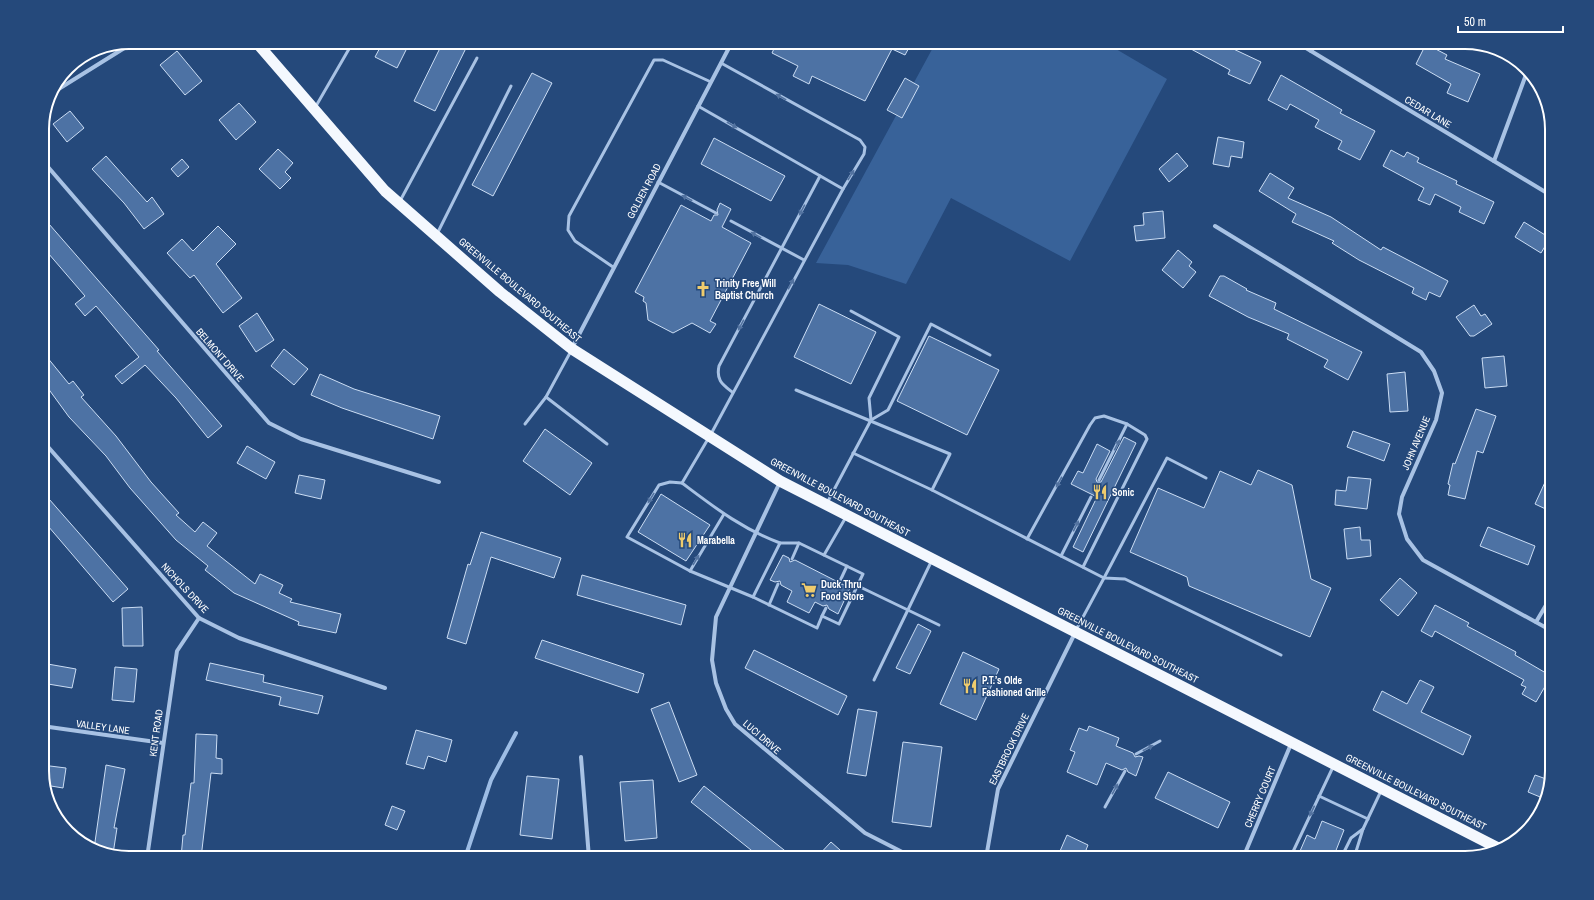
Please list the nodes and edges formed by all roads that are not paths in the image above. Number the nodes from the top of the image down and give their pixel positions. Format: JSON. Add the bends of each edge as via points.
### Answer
{"nodes":[{"id":1,"x":262,"y":49,"type":"edge"},
{"id":2,"x":349,"y":49,"type":"edge"},
{"id":3,"x":728,"y":49,"type":"edge"},
{"id":4,"x":1308,"y":49,"type":"edge"},
{"id":5,"x":122,"y":50,"type":"edge"},
{"id":6,"x":1311,"y":51,"type":"joint"},
{"id":7,"x":477,"y":58,"type":"dead end"},
{"id":8,"x":721,"y":63,"type":"junction"},
{"id":9,"x":1525,"y":76,"type":"edge"},
{"id":10,"x":711,"y":82,"type":"junction"},
{"id":11,"x":511,"y":86,"type":"dead end"},
{"id":12,"x":62,"y":87,"type":"edge"},
{"id":13,"x":698,"y":106,"type":"junction"},
{"id":14,"x":314,"y":108,"type":"junction"},
{"id":15,"x":1494,"y":161,"type":"junction"},
{"id":16,"x":49,"y":168,"type":"edge"},
{"id":17,"x":820,"y":176,"type":"junction"},
{"id":18,"x":658,"y":182,"type":"junction"},
{"id":19,"x":843,"y":189,"type":"junction"},
{"id":20,"x":1545,"y":192,"type":"edge"},
{"id":21,"x":399,"y":203,"type":"junction"},
{"id":22,"x":716,"y":213,"type":"dead end"},
{"id":23,"x":731,"y":221,"type":"dead end"},
{"id":24,"x":1215,"y":226,"type":"dead end"},
{"id":25,"x":436,"y":236,"type":"junction"},
{"id":26,"x":781,"y":249,"type":"junction"},
{"id":27,"x":804,"y":260,"type":"junction"},
{"id":28,"x":613,"y":267,"type":"junction"},
{"id":29,"x":851,"y":311,"type":"dead end"},
{"id":30,"x":572,"y":349,"type":"junction"},
{"id":31,"x":990,"y":355,"type":"dead end"},
{"id":32,"x":796,"y":390,"type":"dead end"},
{"id":33,"x":732,"y":392,"type":"junction"},
{"id":34,"x":546,"y":397,"type":"junction"},
{"id":35,"x":871,"y":420,"type":"junction"},
{"id":36,"x":525,"y":424,"type":"dead end"},
{"id":37,"x":1127,"y":424,"type":"junction"},
{"id":38,"x":710,"y":436,"type":"junction"},
{"id":39,"x":607,"y":444,"type":"dead end"},
{"id":40,"x":49,"y":448,"type":"edge"},
{"id":41,"x":853,"y":453,"type":"junction"},
{"id":42,"x":1206,"y":478,"type":"dead end"},
{"id":43,"x":1099,"y":480,"type":"dead end"},
{"id":44,"x":780,"y":481,"type":"junction"},
{"id":45,"x":439,"y":482,"type":"dead end"},
{"id":46,"x":682,"y":483,"type":"junction"},
{"id":47,"x":932,"y":490,"type":"junction"},
{"id":48,"x":1091,"y":497,"type":"dead end"},
{"id":49,"x":826,"y":504,"type":"junction"},
{"id":50,"x":724,"y":514,"type":"junction"},
{"id":51,"x":846,"y":515,"type":"junction"},
{"id":52,"x":755,"y":534,"type":"junction"},
{"id":53,"x":1027,"y":539,"type":"junction"},
{"id":54,"x":780,"y":543,"type":"junction"},
{"id":55,"x":799,"y":543,"type":"junction"},
{"id":56,"x":824,"y":555,"type":"junction"},
{"id":57,"x":1061,"y":556,"type":"junction"},
{"id":58,"x":792,"y":559,"type":"dead end"},
{"id":59,"x":933,"y":559,"type":"junction"},
{"id":60,"x":847,"y":566,"type":"junction"},
{"id":61,"x":1083,"y":567,"type":"junction"},
{"id":62,"x":690,"y":571,"type":"junction"},
{"id":63,"x":1104,"y":578,"type":"junction"},
{"id":64,"x":839,"y":583,"type":"dead end"},
{"id":65,"x":778,"y":584,"type":"dead end"},
{"id":66,"x":858,"y":586,"type":"junction"},
{"id":67,"x":730,"y":589,"type":"junction"},
{"id":68,"x":753,"y":597,"type":"junction"},
{"id":69,"x":769,"y":605,"type":"junction"},
{"id":70,"x":1545,"y":607,"type":"edge"},
{"id":71,"x":826,"y":608,"type":"dead end"},
{"id":72,"x":907,"y":609,"type":"junction"},
{"id":73,"x":822,"y":616,"type":"junction"},
{"id":74,"x":199,"y":618,"type":"junction"},
{"id":75,"x":1536,"y":622,"type":"junction"},
{"id":76,"x":939,"y":624,"type":"dead end"},
{"id":77,"x":1545,"y":627,"type":"edge"},
{"id":78,"x":1076,"y":632,"type":"junction"},
{"id":79,"x":1281,"y":655,"type":"dead end"},
{"id":80,"x":874,"y":680,"type":"dead end"},
{"id":81,"x":385,"y":688,"type":"dead end"},
{"id":82,"x":49,"y":727,"type":"edge"},
{"id":83,"x":1160,"y":741,"type":"dead end"},
{"id":84,"x":1292,"y":742,"type":"junction"},
{"id":85,"x":163,"y":743,"type":"junction"},
{"id":86,"x":1136,"y":754,"type":"dead end"},
{"id":87,"x":581,"y":757,"type":"dead end"},
{"id":88,"x":1334,"y":763,"type":"junction"},
{"id":89,"x":1126,"y":771,"type":"dead end"},
{"id":90,"x":1382,"y":789,"type":"junction"},
{"id":91,"x":1319,"y":796,"type":"junction"},
{"id":92,"x":1105,"y":807,"type":"dead end"},
{"id":93,"x":1368,"y":820,"type":"junction"},
{"id":94,"x":1363,"y":829,"type":"junction"},
{"id":95,"x":1494,"y":845,"type":"edge"},
{"id":96,"x":148,"y":851,"type":"edge"},
{"id":97,"x":588,"y":851,"type":"edge"},
{"id":98,"x":900,"y":851,"type":"edge"},
{"id":99,"x":987,"y":851,"type":"edge"},
{"id":100,"x":1246,"y":851,"type":"edge"},
{"id":101,"x":1293,"y":851,"type":"edge"},
{"id":102,"x":1344,"y":851,"type":"edge"},
{"id":103,"x":1356,"y":851,"type":"edge"}],
"edges":[{"from":1,"to":14,"type":"highway","name":"GREENVILLE BOULEVARD SOUTHEAST"},
{"from":2,"to":14,"type":"lane"},
{"from":3,"to":8,"type":"street","name":"GOLDEN ROAD"},
{"from":4,"to":6,"type":"street","name":"CEDAR LANE"},
{"from":5,"to":12,"type":"street"},
{"from":6,"to":15,"type":"street","name":"CEDAR LANE"},
{"from":7,"to":21,"type":"lane"},
{"from":8,"to":10,"type":"street","name":"GOLDEN ROAD"},
{"from":19,"to":8,"type":"lane","one_way":true,"via":[[864,154],[865,146],[860,140]]},
{"from":9,"to":15,"type":"street"},
{"from":10,"to":13,"type":"street","name":"GOLDEN ROAD"},
{"from":10,"to":28,"type":"lane","via":[[663,60],[654,60],[569,216],[568,230],[575,241]]},
{"from":11,"to":25,"type":"lane"},
{"from":13,"to":17,"type":"lane","one_way":true},
{"from":13,"to":18,"type":"street","name":"GOLDEN ROAD"},
{"from":14,"to":21,"type":"highway","name":"GREENVILLE BOULEVARD SOUTHEAST","via":[[385,191]]},
{"from":15,"to":20,"type":"street","name":"CEDAR LANE"},
{"from":16,"to":45,"type":"street","name":"BELMONT DRIVE","via":[[269,423],[301,438]]},
{"from":17,"to":19,"type":"lane"},
{"from":17,"to":26,"type":"lane","one_way":true},
{"from":22,"to":18,"type":"lane","one_way":true},
{"from":18,"to":28,"type":"street","name":"GOLDEN ROAD"},
{"from":19,"to":27,"type":"lane"},
{"from":21,"to":25,"type":"highway","name":"GREENVILLE BOULEVARD SOUTHEAST"},
{"from":26,"to":23,"type":"lane","one_way":true},
{"from":24,"to":75,"type":"street","name":"JOHN AVENUE","via":[[1421,352],[1434,370],[1442,393],[1436,420],[1402,497],[1399,514],[1407,539],[1423,560]]},
{"from":25,"to":30,"type":"highway","name":"GREENVILLE BOULEVARD SOUTHEAST","via":[[500,292]]},
{"from":26,"to":27,"type":"lane"},
{"from":26,"to":33,"type":"lane","one_way":true,"via":[[719,366],[718,380]]},
{"from":33,"to":27,"type":"lane","one_way":true},
{"from":28,"to":30,"type":"street","name":"GOLDEN ROAD"},
{"from":29,"to":35,"type":"lane","via":[[899,337],[869,398]]},
{"from":30,"to":34,"type":"lane"},
{"from":30,"to":38,"type":"highway","name":"GREENVILLE BOULEVARD SOUTHEAST"},
{"from":31,"to":35,"type":"lane","via":[[931,324],[888,410]]},
{"from":32,"to":35,"type":"lane"},
{"from":33,"to":38,"type":"lane"},
{"from":34,"to":36,"type":"lane"},
{"from":34,"to":39,"type":"lane"},
{"from":35,"to":41,"type":"lane"},
{"from":35,"to":47,"type":"lane","via":[[950,454]]},
{"from":43,"to":37,"type":"lane","one_way":true},
{"from":37,"to":53,"type":"lane","one_way":true,"via":[[1104,416],[1095,418]]},
{"from":37,"to":61,"type":"lane","via":[[1147,439]]},
{"from":38,"to":44,"type":"highway","name":"GREENVILLE BOULEVARD SOUTHEAST"},
{"from":38,"to":46,"type":"lane"},
{"from":40,"to":74,"type":"street","name":"NICHOLS DRIVE"},
{"from":41,"to":47,"type":"lane"},
{"from":41,"to":49,"type":"lane"},
{"from":42,"to":63,"type":"lane","via":[[1167,458]]},
{"from":44,"to":49,"type":"highway","name":"GREENVILLE BOULEVARD SOUTHEAST"},
{"from":44,"to":52,"type":"street","name":"LUCI DRIVE"},
{"from":46,"to":50,"type":"lane"},
{"from":46,"to":62,"type":"lane","one_way":true,"via":[[670,482],[659,485],[628,537]]},
{"from":47,"to":53,"type":"lane"},
{"from":57,"to":48,"type":"lane","one_way":true},
{"from":49,"to":51,"type":"highway","name":"GREENVILLE BOULEVARD SOUTHEAST"},
{"from":50,"to":52,"type":"lane"},
{"from":62,"to":50,"type":"lane","one_way":true},
{"from":51,"to":56,"type":"lane"},
{"from":51,"to":59,"type":"highway","name":"GREENVILLE BOULEVARD SOUTHEAST"},
{"from":52,"to":54,"type":"lane"},
{"from":52,"to":67,"type":"street","name":"LUCI DRIVE"},
{"from":53,"to":57,"type":"lane"},
{"from":54,"to":55,"type":"lane"},
{"from":54,"to":68,"type":"lane"},
{"from":55,"to":56,"type":"lane"},
{"from":55,"to":58,"type":"lane"},
{"from":56,"to":60,"type":"lane"},
{"from":57,"to":61,"type":"lane"},
{"from":59,"to":72,"type":"lane"},
{"from":59,"to":78,"type":"highway","name":"GREENVILLE BOULEVARD SOUTHEAST"},
{"from":60,"to":64,"type":"lane"},
{"from":60,"to":66,"type":"lane","via":[[863,574]]},
{"from":61,"to":63,"type":"lane"},
{"from":62,"to":67,"type":"lane"},
{"from":63,"to":78,"type":"lane"},
{"from":63,"to":79,"type":"lane","via":[[1125,579]]},
{"from":65,"to":69,"type":"lane"},
{"from":66,"to":72,"type":"lane"},
{"from":66,"to":73,"type":"lane","via":[[839,624]]},
{"from":67,"to":68,"type":"lane"},
{"from":67,"to":98,"type":"street","name":"LUCI DRIVE","via":[[716,617],[712,660],[716,683],[735,724],[865,833]]},
{"from":68,"to":69,"type":"lane"},
{"from":69,"to":73,"type":"lane","via":[[817,628]]},
{"from":70,"to":75,"type":"street"},
{"from":71,"to":73,"type":"lane"},
{"from":72,"to":76,"type":"lane"},
{"from":72,"to":80,"type":"lane"},
{"from":74,"to":81,"type":"street","name":"NICHOLS DRIVE","via":[[239,638]]},
{"from":74,"to":85,"type":"street","name":"KENT ROAD","via":[[177,651]]},
{"from":75,"to":77,"type":"street","name":"JOHN AVENUE"},
{"from":78,"to":84,"type":"highway","name":"GREENVILLE BOULEVARD SOUTHEAST"},
{"from":78,"to":99,"type":"street","name":"EASTBROOK DRIVE","via":[[998,789]]},
{"from":82,"to":85,"type":"street","name":"VALLEY LANE"},
{"from":86,"to":83,"type":"lane","one_way":true},
{"from":84,"to":88,"type":"highway","name":"GREENVILLE BOULEVARD SOUTHEAST"},
{"from":84,"to":100,"type":"street","name":"CHERRY COURT"},
{"from":85,"to":96,"type":"street","name":"KENT ROAD"},
{"from":87,"to":97,"type":"street"},
{"from":88,"to":90,"type":"highway","name":"GREENVILLE BOULEVARD SOUTHEAST"},
{"from":88,"to":91,"type":"lane"},
{"from":92,"to":89,"type":"lane","one_way":true},
{"from":90,"to":93,"type":"lane"},
{"from":90,"to":95,"type":"highway","name":"GREENVILLE BOULEVARD SOUTHEAST"},
{"from":91,"to":93,"type":"lane"},
{"from":91,"to":101,"type":"lane","one_way":true},
{"from":93,"to":94,"type":"lane"},
{"from":94,"to":102,"type":"lane","via":[[1351,838]]},
{"from":94,"to":103,"type":"lane"}]}
